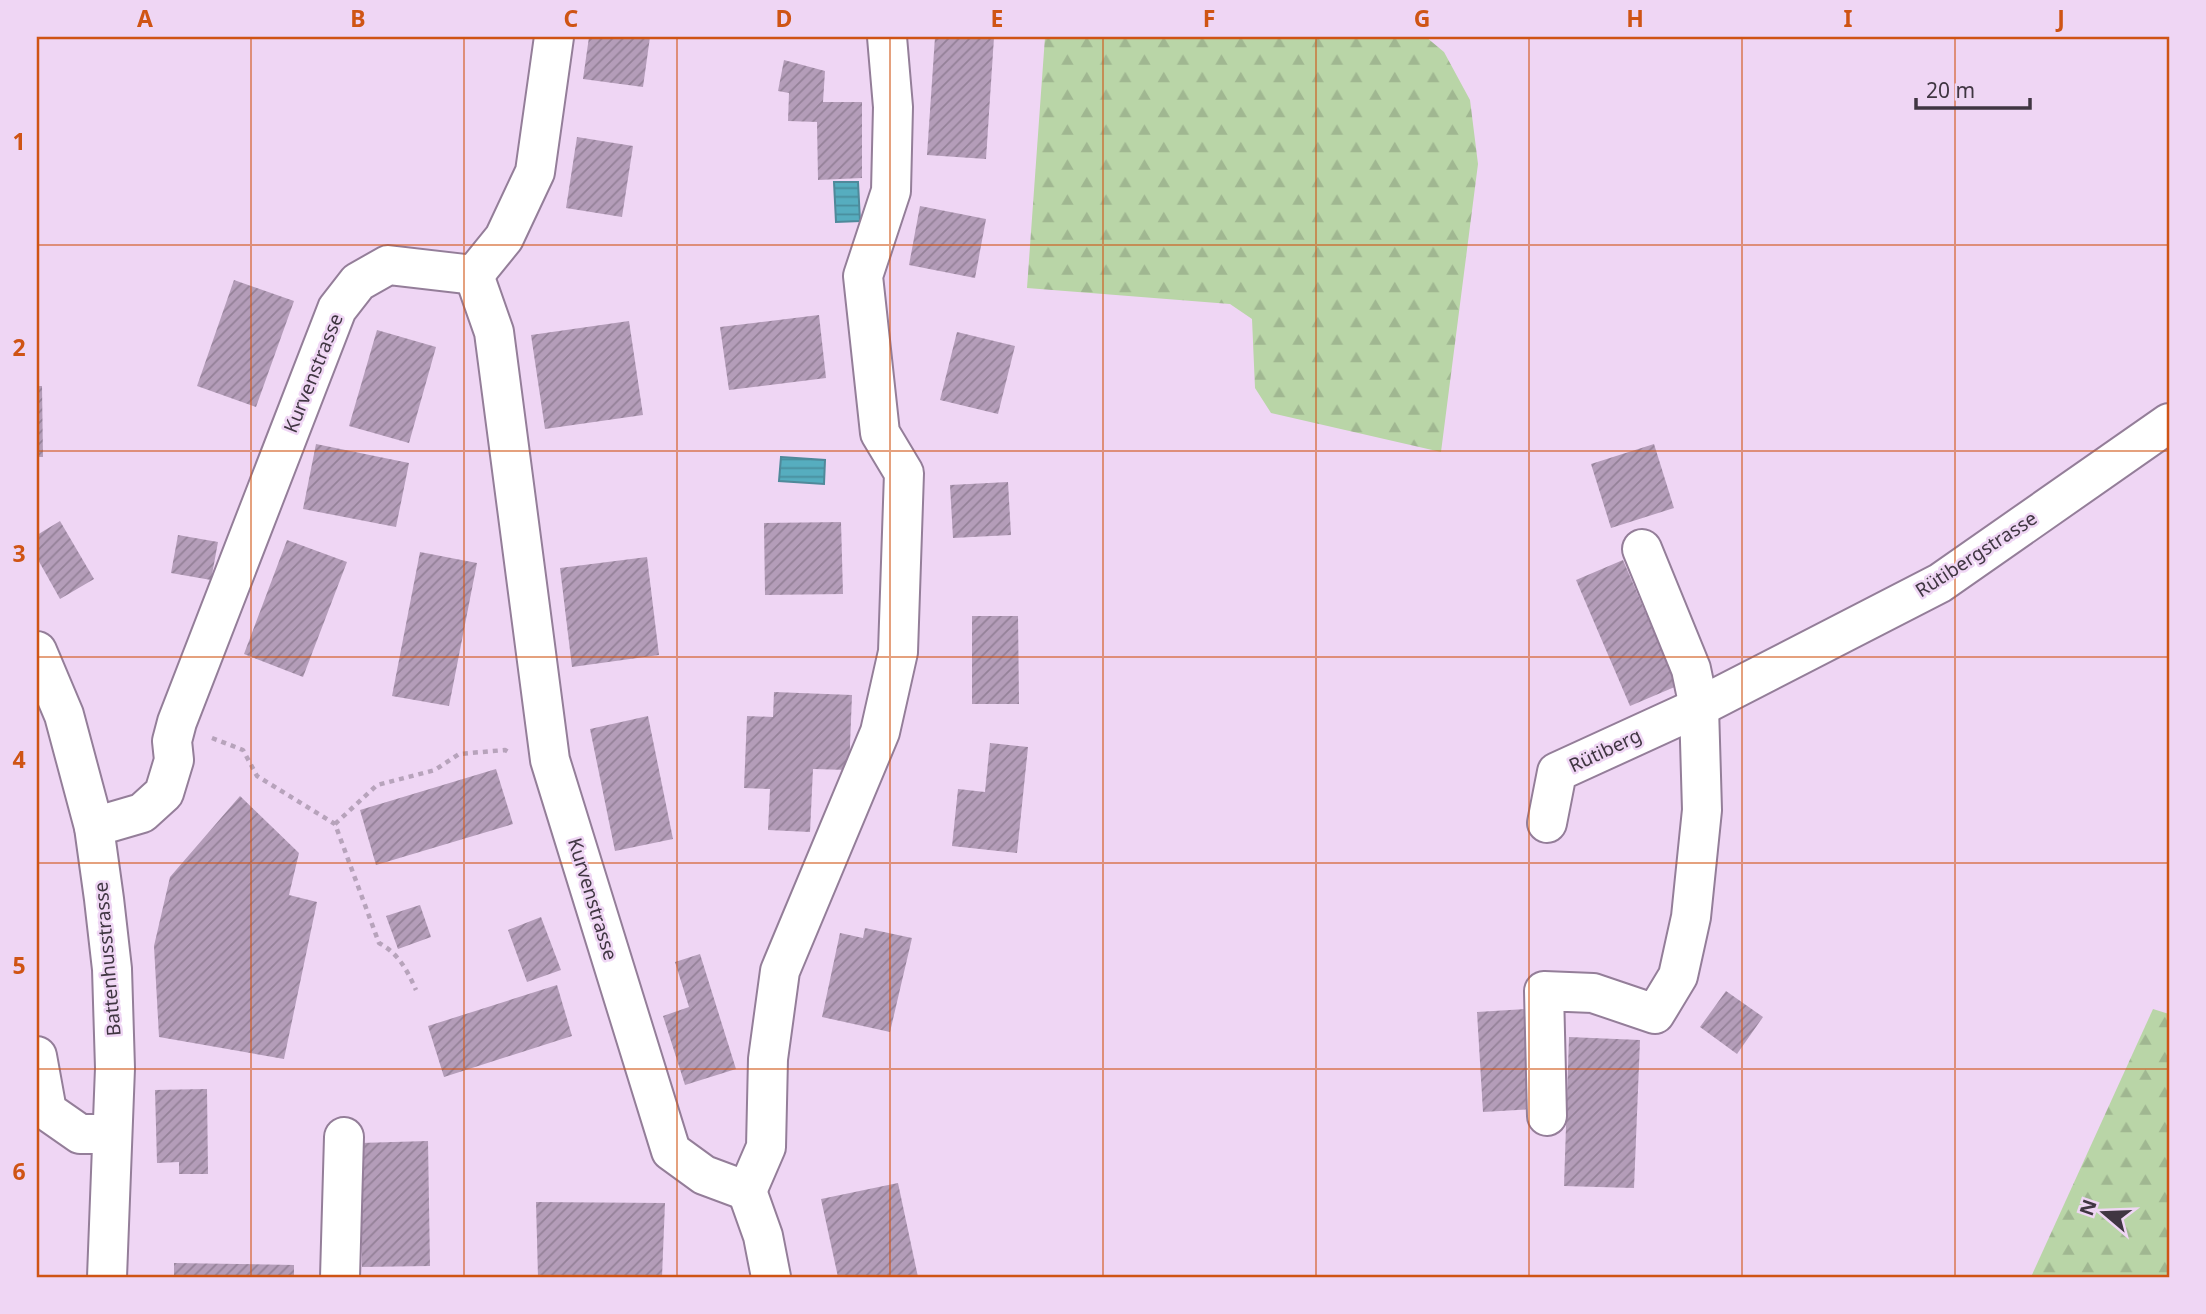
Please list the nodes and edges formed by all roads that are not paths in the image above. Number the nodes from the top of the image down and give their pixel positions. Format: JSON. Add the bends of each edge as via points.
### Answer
{"nodes":[{"id":1,"x":554,"y":37,"type":"edge"},
{"id":2,"x":887,"y":37,"type":"edge"},
{"id":3,"x":474,"y":275,"type":"junction"},
{"id":4,"x":2169,"y":423,"type":"edge"},
{"id":5,"x":1642,"y":549,"type":"dead end"},
{"id":6,"x":37,"y":651,"type":"edge"},
{"id":7,"x":1699,"y":707,"type":"junction"},
{"id":8,"x":1547,"y":822,"type":"dead end"},
{"id":9,"x":94,"y":827,"type":"junction"},
{"id":10,"x":37,"y":1056,"type":"edge"},
{"id":11,"x":1547,"y":1115,"type":"dead end"},
{"id":12,"x":112,"y":1134,"type":"junction"},
{"id":13,"x":344,"y":1137,"type":"dead end"},
{"id":14,"x":747,"y":1191,"type":"junction"},
{"id":15,"x":107,"y":1277,"type":"edge"},
{"id":16,"x":340,"y":1277,"type":"edge"},
{"id":17,"x":771,"y":1277,"type":"edge"}],
"edges":[{"from":1,"to":3,"type":"street","via":[[535,172],[504,238]]},
{"from":2,"to":14,"type":"street","via":[[893,107],[891,191],[863,276],[880,433],[904,473],[898,652],[880,732],[780,971],[768,1059],[766,1147]]},
{"from":3,"to":9,"type":"street","name":"Kurvenstrasse","via":[[388,265],[358,282],[337,309],[177,722],[174,760],[164,793],[142,813]]},
{"from":3,"to":14,"type":"street","name":"Kurvenstrasse","via":[[494,332],[550,760],[671,1152],[704,1175]]},
{"from":4,"to":7,"type":"street","name":"Rütibergstrasse","via":[[1940,583]]},
{"from":5,"to":7,"type":"street","via":[[1690,669]]},
{"from":6,"to":9,"type":"street","name":"Battenhusstrasse","via":[[64,715]]},
{"from":7,"to":8,"type":"street","name":"Rütiberg","via":[[1557,772]]},
{"from":7,"to":11,"type":"street","via":[[1702,810],[1691,917],[1678,976],[1655,1014],[1593,993],[1544,991]]},
{"from":9,"to":12,"type":"street","name":"Battenhusstrasse","via":[[112,969]]},
{"from":10,"to":12,"type":"street","via":[[47,1111],[80,1134]]},
{"from":12,"to":15,"type":"street","name":"Battenhusstrasse"},
{"from":13,"to":16,"type":"street"},
{"from":14,"to":17,"type":"street"}]}
